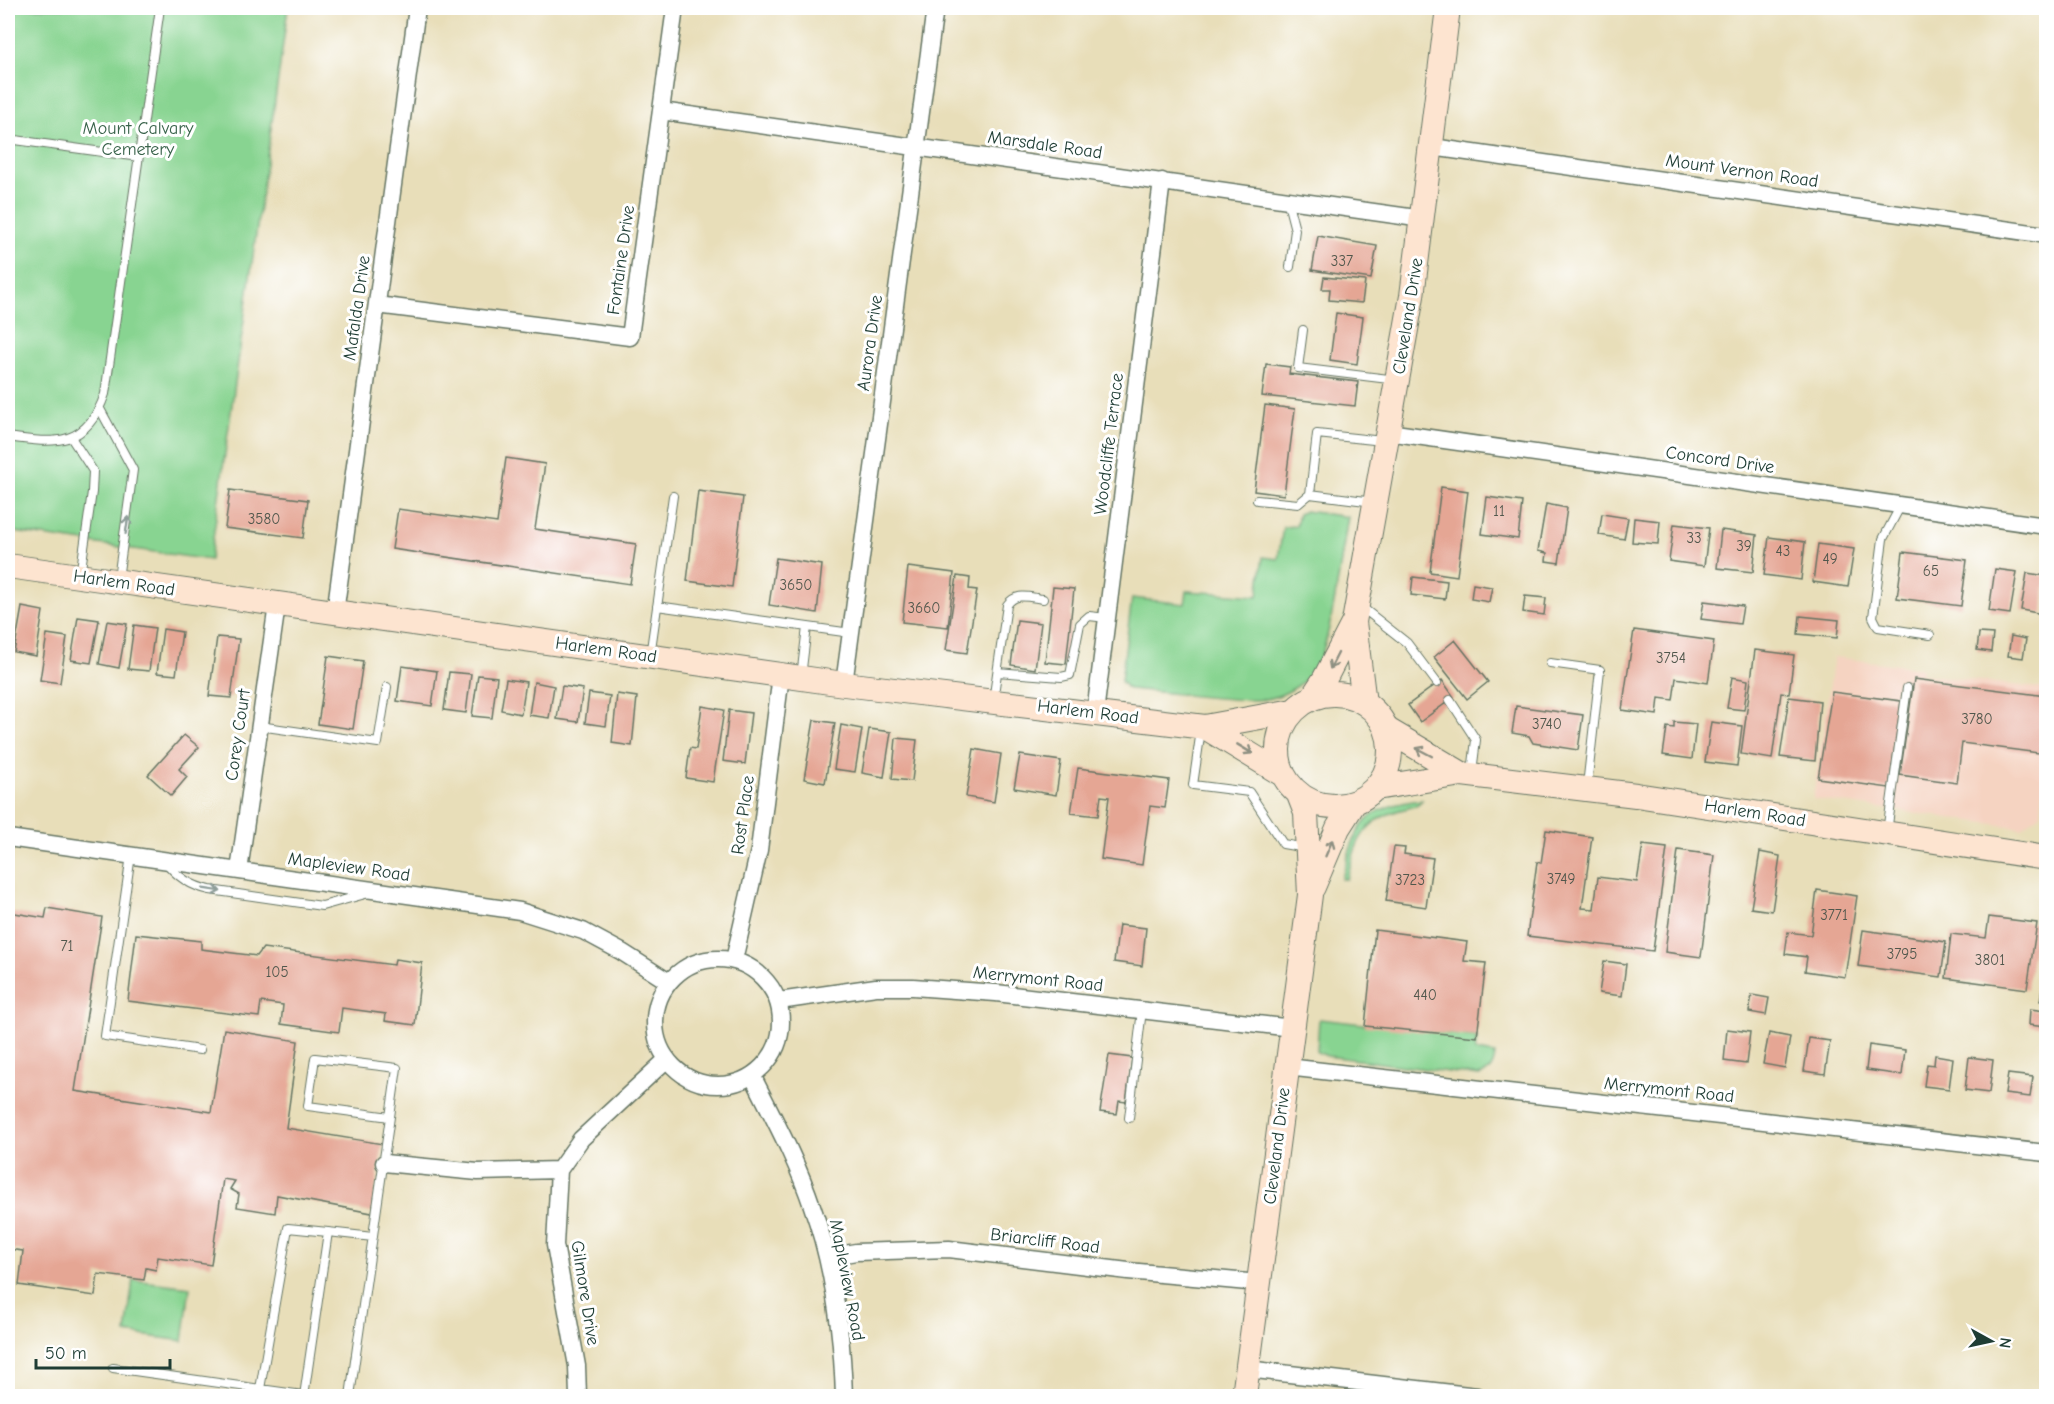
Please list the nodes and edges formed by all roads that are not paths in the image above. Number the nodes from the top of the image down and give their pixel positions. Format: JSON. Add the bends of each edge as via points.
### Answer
{"nodes":[{"id":1,"x":160,"y":8,"type":"edge"},
{"id":2,"x":417,"y":8,"type":"edge"},
{"id":3,"x":675,"y":8,"type":"edge"},
{"id":4,"x":935,"y":8,"type":"edge"},
{"id":5,"x":1448,"y":8,"type":"edge"},
{"id":6,"x":661,"y":111,"type":"junction"},
{"id":7,"x":8,"y":139,"type":"edge"},
{"id":8,"x":916,"y":147,"type":"junction"},
{"id":9,"x":1432,"y":147,"type":"junction"},
{"id":10,"x":139,"y":157,"type":"junction"},
{"id":11,"x":1162,"y":181,"type":"junction"},
{"id":12,"x":1287,"y":199,"type":"junction"},
{"id":13,"x":1423,"y":219,"type":"junction"},
{"id":14,"x":2046,"y":235,"type":"edge"},
{"id":15,"x":1290,"y":267,"type":"dead end"},
{"id":16,"x":377,"y":305,"type":"junction"},
{"id":17,"x":1303,"y":330,"type":"dead end"},
{"id":18,"x":1397,"y":380,"type":"junction"},
{"id":19,"x":100,"y":409,"type":"junction"},
{"id":20,"x":8,"y":437,"type":"edge"},
{"id":21,"x":1387,"y":437,"type":"junction"},
{"id":22,"x":72,"y":439,"type":"junction"},
{"id":23,"x":1310,"y":494,"type":"junction"},
{"id":24,"x":673,"y":496,"type":"dead end"},
{"id":25,"x":1257,"y":500,"type":"dead end"},
{"id":26,"x":1375,"y":502,"type":"junction"},
{"id":27,"x":1901,"y":505,"type":"junction"},
{"id":28,"x":2046,"y":526,"type":"edge"},
{"id":29,"x":8,"y":566,"type":"edge"},
{"id":30,"x":80,"y":577,"type":"junction"},
{"id":31,"x":118,"y":582,"type":"junction"},
{"id":32,"x":1043,"y":599,"type":"dead end"},
{"id":33,"x":277,"y":605,"type":"junction"},
{"id":34,"x":657,"y":606,"type":"junction"},
{"id":35,"x":1355,"y":612,"type":"junction"},
{"id":36,"x":335,"y":613,"type":"junction"},
{"id":37,"x":1107,"y":618,"type":"junction"},
{"id":38,"x":807,"y":627,"type":"junction"},
{"id":39,"x":851,"y":633,"type":"junction"},
{"id":40,"x":1930,"y":635,"type":"dead end"},
{"id":41,"x":650,"y":656,"type":"junction"},
{"id":42,"x":1550,"y":663,"type":"dead end"},
{"id":43,"x":998,"y":672,"type":"junction"},
{"id":44,"x":791,"y":676,"type":"junction"},
{"id":45,"x":1437,"y":683,"type":"dead end"},
{"id":46,"x":844,"y":684,"type":"junction"},
{"id":47,"x":387,"y":687,"type":"dead end"},
{"id":48,"x":1907,"y":688,"type":"dead end"},
{"id":49,"x":1450,"y":700,"type":"dead end"},
{"id":50,"x":993,"y":701,"type":"junction"},
{"id":51,"x":1364,"y":703,"type":"junction"},
{"id":52,"x":1302,"y":705,"type":"junction"},
{"id":53,"x":1095,"y":713,"type":"junction"},
{"id":54,"x":259,"y":726,"type":"junction"},
{"id":55,"x":1203,"y":727,"type":"junction"},
{"id":56,"x":1386,"y":729,"type":"junction"},
{"id":57,"x":1282,"y":774,"type":"junction"},
{"id":58,"x":1467,"y":775,"type":"junction"},
{"id":59,"x":1376,"y":789,"type":"junction"},
{"id":60,"x":1586,"y":789,"type":"junction"},
{"id":61,"x":1299,"y":795,"type":"junction"},
{"id":62,"x":1354,"y":803,"type":"junction"},
{"id":63,"x":1887,"y":836,"type":"junction"},
{"id":64,"x":8,"y":838,"type":"edge"},
{"id":65,"x":1308,"y":848,"type":"junction"},
{"id":66,"x":131,"y":855,"type":"junction"},
{"id":67,"x":2046,"y":858,"type":"edge"},
{"id":68,"x":165,"y":860,"type":"junction"},
{"id":69,"x":239,"y":871,"type":"junction"},
{"id":70,"x":375,"y":890,"type":"junction"},
{"id":71,"x":1310,"y":895,"type":"junction"},
{"id":72,"x":734,"y":960,"type":"junction"},
{"id":73,"x":669,"y":982,"type":"junction"},
{"id":74,"x":779,"y":1001,"type":"junction"},
{"id":75,"x":1142,"y":1010,"type":"junction"},
{"id":76,"x":1292,"y":1028,"type":"junction"},
{"id":77,"x":200,"y":1050,"type":"dead end"},
{"id":78,"x":666,"y":1060,"type":"junction"},
{"id":79,"x":1287,"y":1067,"type":"junction"},
{"id":80,"x":753,"y":1077,"type":"junction"},
{"id":81,"x":390,"y":1117,"type":"junction"},
{"id":82,"x":1129,"y":1118,"type":"dead end"},
{"id":83,"x":2046,"y":1153,"type":"edge"},
{"id":84,"x":384,"y":1163,"type":"junction"},
{"id":85,"x":560,"y":1170,"type":"junction"},
{"id":86,"x":328,"y":1232,"type":"junction"},
{"id":87,"x":373,"y":1237,"type":"junction"},
{"id":88,"x":827,"y":1257,"type":"junction"},
{"id":89,"x":1259,"y":1283,"type":"junction"},
{"id":90,"x":113,"y":1368,"type":"dead end"},
{"id":91,"x":1247,"y":1369,"type":"junction"},
{"id":92,"x":261,"y":1389,"type":"junction"},
{"id":93,"x":307,"y":1396,"type":"edge"},
{"id":94,"x":350,"y":1396,"type":"edge"},
{"id":95,"x":578,"y":1396,"type":"edge"},
{"id":96,"x":843,"y":1396,"type":"edge"},
{"id":97,"x":1244,"y":1396,"type":"edge"},
{"id":98,"x":1477,"y":1396,"type":"edge"}],
"edges":[{"from":1,"to":10,"type":"lane"},
{"from":2,"to":16,"type":"street","name":"Mafalda Drive"},
{"from":3,"to":6,"type":"street","name":"Fontaine Drive"},
{"from":4,"to":8,"type":"street","name":"Aurora Drive"},
{"from":5,"to":9,"type":"main road","name":"Cleveland Drive"},
{"from":6,"to":8,"type":"street","name":"Marsdale Road"},
{"from":6,"to":16,"type":"street","name":"Fontaine Drive","via":[[630,337]]},
{"from":7,"to":10,"type":"lane"},
{"from":8,"to":11,"type":"street","name":"Marsdale Road"},
{"from":8,"to":39,"type":"street","name":"Aurora Drive"},
{"from":9,"to":13,"type":"main road","name":"Cleveland Drive"},
{"from":9,"to":14,"type":"street","name":"Mount Vernon Road"},
{"from":10,"to":19,"type":"lane"},
{"from":11,"to":12,"type":"street","name":"Marsdale Road"},
{"from":11,"to":37,"type":"street","name":"Woodcliffe Terrace"},
{"from":12,"to":13,"type":"street","name":"Marsdale Road"},
{"from":12,"to":15,"type":"lane","via":[[1295,230]]},
{"from":13,"to":18,"type":"main road","name":"Cleveland Drive"},
{"from":16,"to":36,"type":"street","name":"Mafalda Drive"},
{"from":17,"to":18,"type":"lane","via":[[1298,368]]},
{"from":18,"to":21,"type":"main road","name":"Cleveland Drive"},
{"from":19,"to":22,"type":"lane","via":[[89,426]]},
{"from":31,"to":19,"type":"lane","one_way":true,"via":[[133,470]]},
{"from":20,"to":22,"type":"lane","via":[[50,442]]},
{"from":21,"to":23,"type":"lane","via":[[1317,434]]},
{"from":21,"to":26,"type":"main road","name":"Cleveland Drive"},
{"from":21,"to":27,"type":"street","name":"Concord Drive"},
{"from":22,"to":30,"type":"lane","via":[[93,471]]},
{"from":23,"to":25,"type":"lane","via":[[1298,504]]},
{"from":23,"to":26,"type":"lane"},
{"from":24,"to":34,"type":"lane"},
{"from":26,"to":35,"type":"main road","name":"Cleveland Drive"},
{"from":27,"to":28,"type":"street","name":"Concord Drive"},
{"from":27,"to":40,"type":"lane","via":[[1883,539],[1873,617],[1878,627]]},
{"from":29,"to":30,"type":"main road","name":"Harlem Road"},
{"from":30,"to":31,"type":"main road","name":"Harlem Road"},
{"from":31,"to":33,"type":"main road","name":"Harlem Road"},
{"from":32,"to":43,"type":"lane","via":[[1012,597],[1007,605]]},
{"from":33,"to":36,"type":"main road","name":"Harlem Road"},
{"from":33,"to":54,"type":"street","name":"Corey Court"},
{"from":34,"to":38,"type":"lane"},
{"from":34,"to":41,"type":"lane"},
{"from":35,"to":45,"type":"lane","via":[[1407,643]]},
{"from":35,"to":51,"type":"main road","name":"Cleveland Drive"},
{"from":35,"to":52,"type":"main road","name":"Cleveland Drive","one_way":true,"via":[[1324,680]]},
{"from":36,"to":41,"type":"main road","name":"Harlem Road"},
{"from":37,"to":43,"type":"lane","via":[[1089,616],[1080,624],[1070,675]]},
{"from":37,"to":53,"type":"street","name":"Woodcliffe Terrace"},
{"from":38,"to":39,"type":"lane"},
{"from":38,"to":44,"type":"lane"},
{"from":39,"to":46,"type":"street","name":"Aurora Drive"},
{"from":41,"to":44,"type":"main road","name":"Harlem Road"},
{"from":42,"to":60,"type":"lane","via":[[1600,670]]},
{"from":43,"to":50,"type":"lane"},
{"from":44,"to":46,"type":"main road","name":"Harlem Road"},
{"from":44,"to":72,"type":"street","name":"Rost Place"},
{"from":46,"to":50,"type":"main road","name":"Harlem Road"},
{"from":47,"to":54,"type":"lane","via":[[378,743]]},
{"from":48,"to":63,"type":"lane"},
{"from":49,"to":58,"type":"lane","via":[[1476,740]]},
{"from":50,"to":53,"type":"main road","name":"Harlem Road"},
{"from":51,"to":52,"type":"main road","via":[[1333,694]]},
{"from":51,"to":56,"type":"main road"},
{"from":52,"to":55,"type":"main road","name":"Harlem Road"},
{"from":52,"to":57,"type":"main road","via":[[1285,722],[1278,741]]},
{"from":53,"to":55,"type":"main road","name":"Harlem Road"},
{"from":54,"to":69,"type":"street","name":"Corey Court"},
{"from":55,"to":57,"type":"main road","name":"Harlem Road","one_way":true},
{"from":55,"to":65,"type":"lane","via":[[1193,785],[1249,792],[1283,844]]},
{"from":58,"to":56,"type":"main road","name":"Harlem Road","one_way":true},
{"from":56,"to":59,"type":"main road","via":[[1390,754]]},
{"from":57,"to":61,"type":"main road"},
{"from":58,"to":59,"type":"main road","name":"Harlem Road"},
{"from":58,"to":60,"type":"main road","name":"Harlem Road"},
{"from":59,"to":62,"type":"main road"},
{"from":60,"to":63,"type":"main road","name":"Harlem Road"},
{"from":61,"to":62,"type":"main road","via":[[1325,807]]},
{"from":61,"to":65,"type":"main road","name":"Cleveland Drive","via":[[1306,813]]},
{"from":71,"to":62,"type":"main road","name":"Cleveland Drive","one_way":true,"via":[[1338,828]]},
{"from":63,"to":67,"type":"main road","name":"Harlem Road"},
{"from":64,"to":66,"type":"street","name":"Mapleview Road"},
{"from":65,"to":71,"type":"main road","name":"Cleveland Drive"},
{"from":66,"to":68,"type":"street","name":"Mapleview Road"},
{"from":66,"to":77,"type":"lane","via":[[105,1036]]},
{"from":68,"to":69,"type":"street","name":"Mapleview Road"},
{"from":68,"to":70,"type":"lane","one_way":true,"via":[[173,873],[197,887],[322,906]]},
{"from":69,"to":70,"type":"street","name":"Mapleview Road"},
{"from":70,"to":73,"type":"street","name":"Mapleview Road","via":[[552,920],[583,931]]},
{"from":71,"to":76,"type":"main road","name":"Cleveland Drive"},
{"from":72,"to":73,"type":"street","via":[[712,959],[691,964]]},
{"from":72,"to":74,"type":"street","via":[[751,967],[768,982]]},
{"from":73,"to":78,"type":"street","via":[[658,1001],[654,1023]]},
{"from":74,"to":75,"type":"street","name":"Merrymont Road","via":[[876,987],[913,987]]},
{"from":74,"to":80,"type":"street","via":[[781,1035],[769,1062]]},
{"from":75,"to":76,"type":"street","name":"Merrymont Road"},
{"from":75,"to":82,"type":"lane"},
{"from":76,"to":79,"type":"main road","name":"Cleveland Drive"},
{"from":78,"to":80,"type":"street","via":[[682,1076],[711,1086],[733,1085]]},
{"from":78,"to":85,"type":"street","via":[[581,1139]]},
{"from":79,"to":83,"type":"street","name":"Merrymont Road"},
{"from":79,"to":89,"type":"main road","name":"Cleveland Drive"},
{"from":80,"to":88,"type":"street","name":"Mapleview Road","via":[[804,1185]]},
{"from":81,"to":81,"type":"lane","via":[[398,1068],[315,1058],[308,1106]]},
{"from":81,"to":84,"type":"lane"},
{"from":84,"to":85,"type":"street","via":[[478,1172]]},
{"from":84,"to":87,"type":"lane"},
{"from":85,"to":95,"type":"street","name":"Gilmore Drive","via":[[555,1245],[577,1366]]},
{"from":86,"to":87,"type":"lane"},
{"from":86,"to":92,"type":"lane","via":[[288,1228]]},
{"from":86,"to":93,"type":"lane"},
{"from":87,"to":94,"type":"lane"},
{"from":88,"to":89,"type":"street","name":"Briarcliff Road","via":[[856,1252],[949,1249]]},
{"from":88,"to":96,"type":"street","name":"Mapleview Road","via":[[838,1315]]},
{"from":89,"to":91,"type":"main road","name":"Cleveland Drive"},
{"from":90,"to":92,"type":"lane"},
{"from":91,"to":97,"type":"main road","name":"Cleveland Drive"},
{"from":91,"to":98,"type":"street"},
{"from":92,"to":93,"type":"lane"}]}
